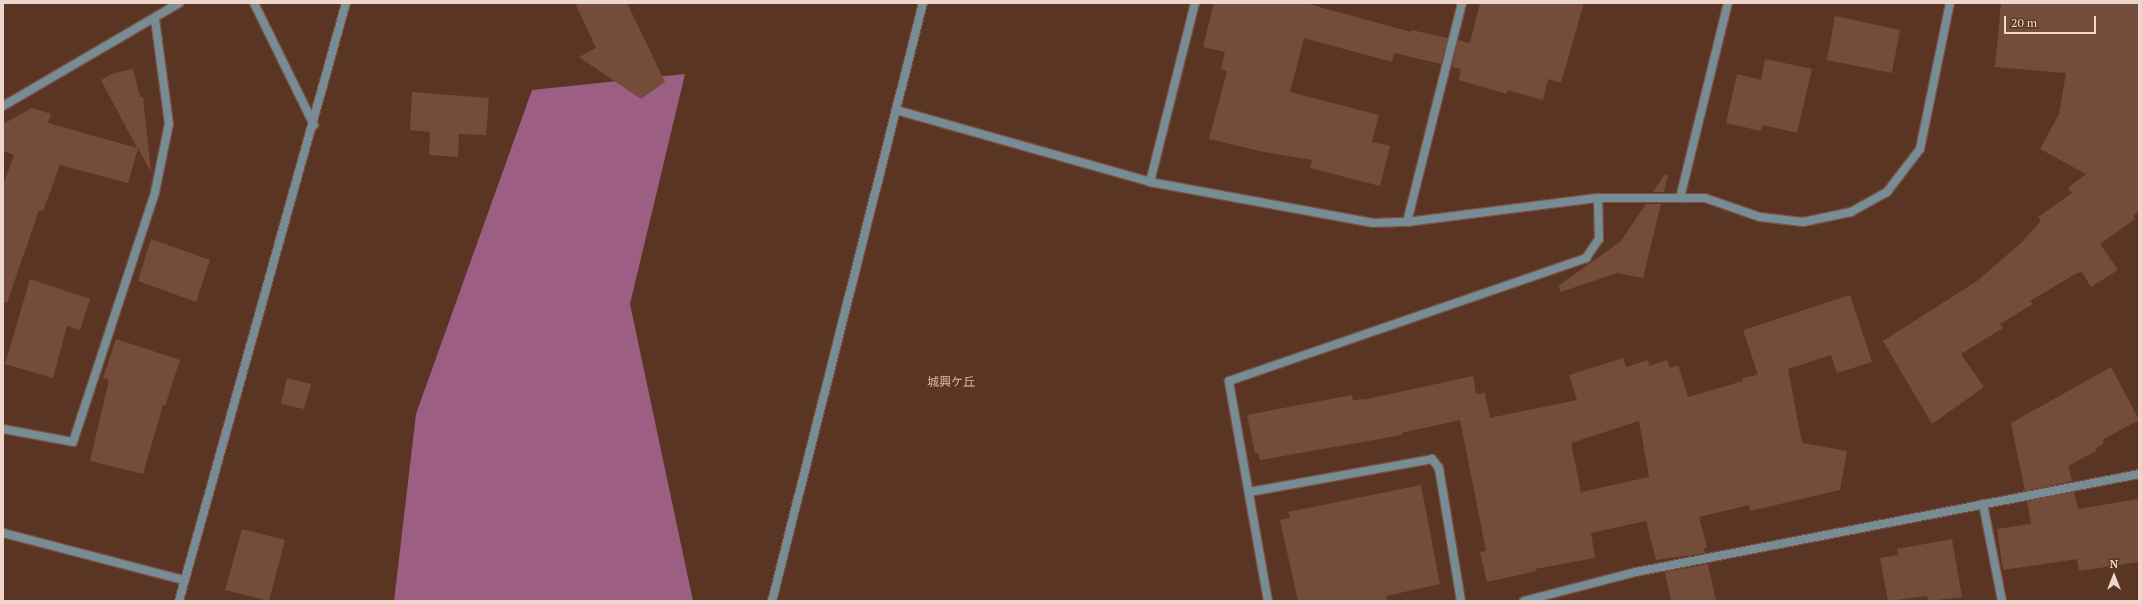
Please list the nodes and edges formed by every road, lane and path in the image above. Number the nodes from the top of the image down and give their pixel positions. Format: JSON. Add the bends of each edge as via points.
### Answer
{"nodes":[{"id":1,"x":179,"y":3,"type":"edge"},
{"id":2,"x":254,"y":3,"type":"edge"},
{"id":3,"x":346,"y":3,"type":"edge"},
{"id":4,"x":923,"y":3,"type":"edge"},
{"id":5,"x":1195,"y":3,"type":"edge"},
{"id":6,"x":1462,"y":3,"type":"edge"},
{"id":7,"x":1728,"y":3,"type":"edge"},
{"id":8,"x":1950,"y":3,"type":"edge"},
{"id":9,"x":155,"y":19,"type":"junction"},
{"id":10,"x":3,"y":106,"type":"edge"},
{"id":11,"x":896,"y":110,"type":"junction"},
{"id":12,"x":314,"y":125,"type":"junction"},
{"id":13,"x":1150,"y":182,"type":"junction"},
{"id":14,"x":1598,"y":198,"type":"junction"},
{"id":15,"x":1680,"y":198,"type":"junction"},
{"id":16,"x":1407,"y":222,"type":"junction"},
{"id":17,"x":3,"y":429,"type":"edge"},
{"id":18,"x":2139,"y":474,"type":"edge"},
{"id":19,"x":1249,"y":492,"type":"junction"},
{"id":20,"x":1983,"y":504,"type":"junction"},
{"id":21,"x":3,"y":533,"type":"edge"},
{"id":22,"x":184,"y":580,"type":"junction"},
{"id":23,"x":179,"y":601,"type":"edge"},
{"id":24,"x":772,"y":601,"type":"edge"},
{"id":25,"x":1268,"y":601,"type":"edge"},
{"id":26,"x":1461,"y":601,"type":"edge"},
{"id":27,"x":1524,"y":601,"type":"edge"},
{"id":28,"x":2002,"y":601,"type":"edge"}],
"edges":[{"from":1,"to":9,"type":"street"},
{"from":2,"to":12,"type":"street"},
{"from":3,"to":12,"type":"street"},
{"from":4,"to":11,"type":"street"},
{"from":5,"to":13,"type":"street"},
{"from":6,"to":16,"type":"street"},
{"from":7,"to":15,"type":"street"},
{"from":8,"to":15,"type":"street","via":[[1920,149],[1886,192],[1851,212],[1803,222],[1760,217],[1705,198]]},
{"from":9,"to":10,"type":"street"},
{"from":9,"to":17,"type":"street","via":[[169,124],[155,192],[73,442]]},
{"from":11,"to":13,"type":"street"},
{"from":11,"to":24,"type":"street"},
{"from":12,"to":22,"type":"street"},
{"from":13,"to":16,"type":"street","via":[[1373,224]]},
{"from":14,"to":15,"type":"street"},
{"from":14,"to":16,"type":"street"},
{"from":14,"to":19,"type":"street","via":[[1599,239],[1586,258],[1229,380]]},
{"from":18,"to":20,"type":"street"},
{"from":19,"to":25,"type":"street"},
{"from":19,"to":26,"type":"street","via":[[1432,459],[1439,468]]},
{"from":20,"to":27,"type":"street","via":[[1636,572]]},
{"from":20,"to":28,"type":"street"},
{"from":21,"to":22,"type":"street"},
{"from":22,"to":23,"type":"street"}]}
